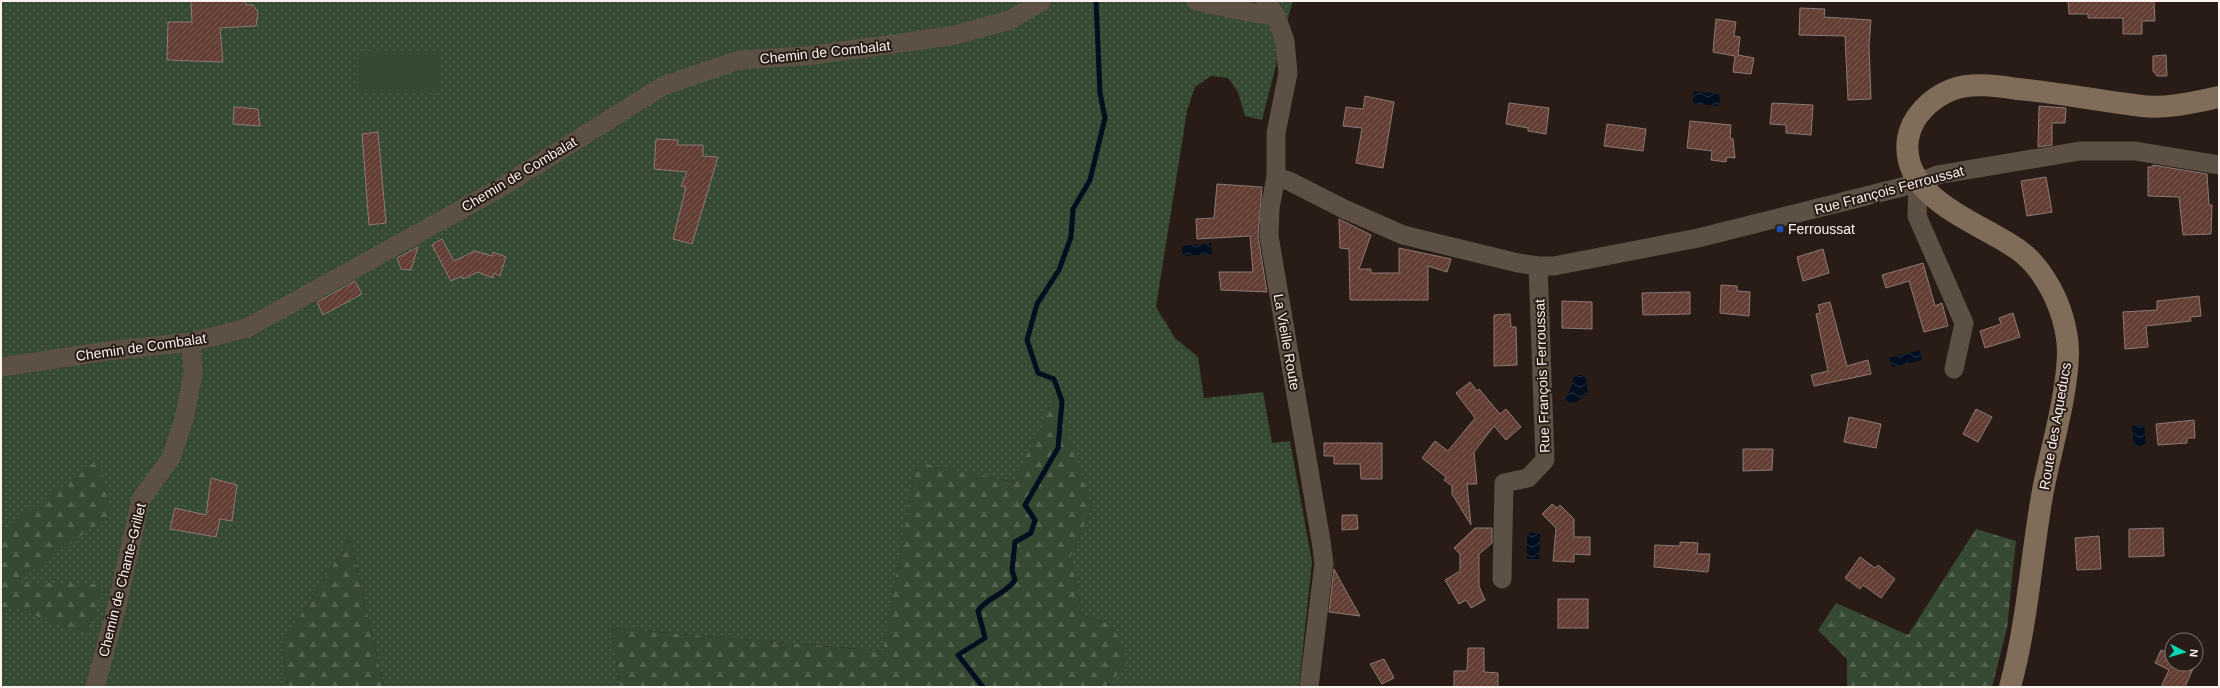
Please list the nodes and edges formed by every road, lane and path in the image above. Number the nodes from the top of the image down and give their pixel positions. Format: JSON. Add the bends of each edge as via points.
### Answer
{"nodes":[{"id":1,"x":1042,"y":1,"type":"edge"},
{"id":2,"x":1196,"y":1,"type":"edge"},
{"id":3,"x":1271,"y":8,"type":"edge"},
{"id":4,"x":2219,"y":97,"type":"edge"},
{"id":5,"x":2219,"y":165,"type":"edge"},
{"id":6,"x":1276,"y":177,"type":"junction"},
{"id":7,"x":1918,"y":183,"type":"junction"},
{"id":8,"x":1538,"y":266,"type":"junction"},
{"id":9,"x":191,"y":342,"type":"junction"},
{"id":10,"x":1,"y":367,"type":"edge"},
{"id":11,"x":1954,"y":369,"type":"dead end"},
{"id":12,"x":1502,"y":579,"type":"dead end"},
{"id":13,"x":95,"y":687,"type":"edge"},
{"id":14,"x":1309,"y":687,"type":"edge"},
{"id":15,"x":2010,"y":687,"type":"edge"}],
"edges":[{"from":1,"to":9,"type":"street","name":"Chemin de Combalat","via":[[1010,20],[951,36],[806,56],[739,60],[663,86],[500,188],[247,328]]},
{"from":2,"to":3,"type":"street","via":[[1253,14]]},
{"from":3,"to":6,"type":"street","name":"La Vieille Route","via":[[1285,41],[1288,73],[1276,133]]},
{"from":4,"to":7,"type":"main road","via":[[2192,103],[2145,106],[1984,85],[1952,89],[1931,101],[1916,118],[1908,140],[1910,163]]},
{"from":5,"to":7,"type":"street","name":"Rue François Ferroussat","via":[[2135,151],[2080,151],[1964,169],[1937,175]]},
{"from":6,"to":8,"type":"street","name":"Rue François Ferroussat","via":[[1403,235]]},
{"from":6,"to":14,"type":"street","name":"La Vieille Route","via":[[1270,208],[1269,236],[1324,563]]},
{"from":7,"to":8,"type":"street","name":"Rue François Ferroussat","via":[[1698,238],[1554,266]]},
{"from":7,"to":11,"type":"street","via":[[1916,216],[1964,323]]},
{"from":7,"to":15,"type":"main road","name":"Route des Aqueducs","via":[[1934,199],[2023,253],[2037,267],[2049,285],[2064,325],[2068,353],[2063,392],[2042,496],[2022,630]]},
{"from":8,"to":12,"type":"street","name":"Rue François Ferroussat","via":[[1545,460],[1528,478],[1504,483]]},
{"from":9,"to":10,"type":"street","name":"Chemin de Combalat"},
{"from":9,"to":13,"type":"street","name":"Chemin de Chante-Grillet","via":[[193,374],[184,419],[171,458],[141,499],[116,610]]}]}
